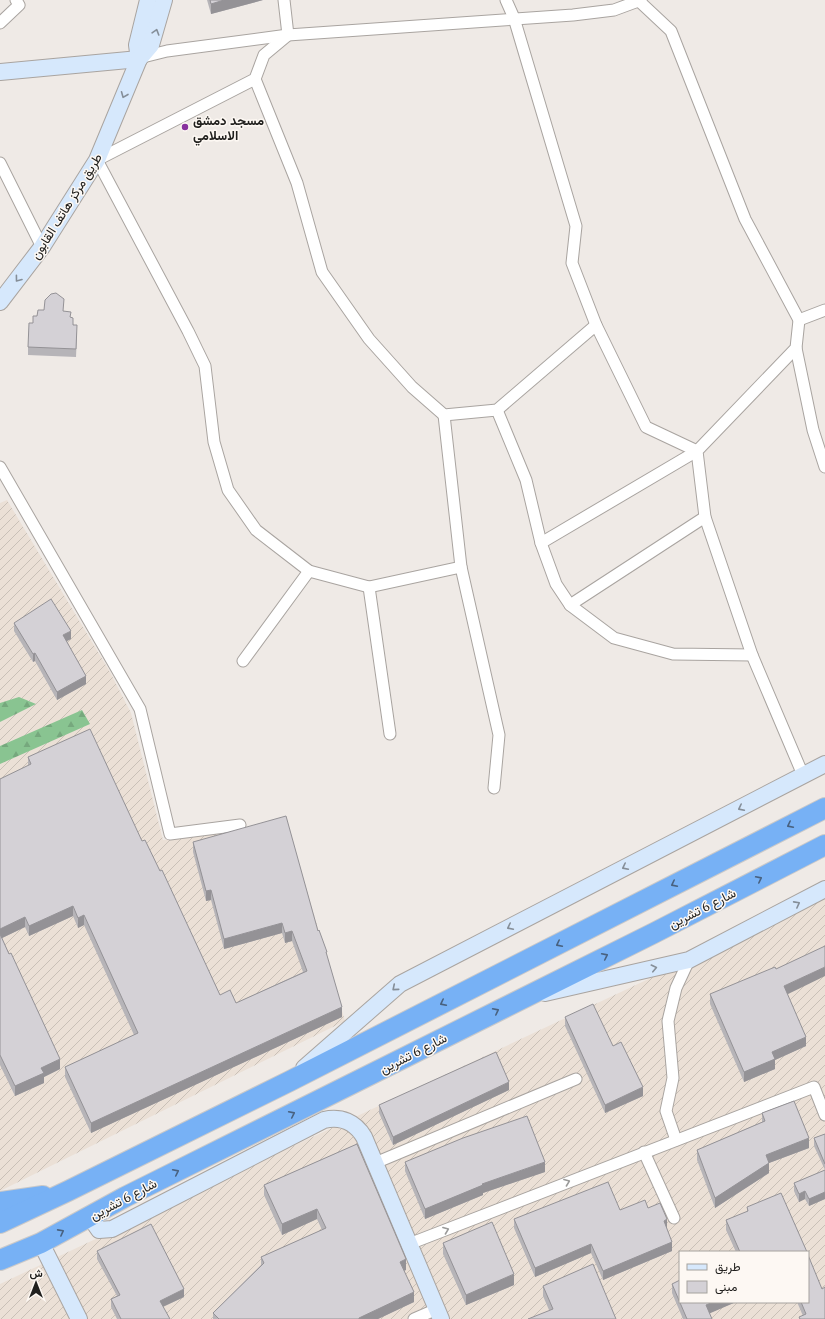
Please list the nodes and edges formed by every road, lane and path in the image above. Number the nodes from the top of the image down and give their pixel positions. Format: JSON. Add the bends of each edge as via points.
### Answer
{"nodes":[{"id":1,"x":16,"y":0,"type":"edge"},
{"id":2,"x":148,"y":0,"type":"edge"},
{"id":3,"x":164,"y":0,"type":"edge"},
{"id":4,"x":284,"y":0,"type":"edge"},
{"id":5,"x":506,"y":0,"type":"edge"},
{"id":6,"x":640,"y":1,"type":"edge"},
{"id":7,"x":514,"y":18,"type":"junction"},
{"id":8,"x":0,"y":23,"type":"edge"},
{"id":9,"x":288,"y":35,"type":"junction"},
{"id":10,"x":139,"y":59,"type":"junction"},
{"id":11,"x":0,"y":72,"type":"edge"},
{"id":12,"x":255,"y":79,"type":"junction"},
{"id":13,"x":97,"y":160,"type":"junction"},
{"id":14,"x":0,"y":163,"type":"edge"},
{"id":15,"x":42,"y":247,"type":"junction"},
{"id":16,"x":0,"y":302,"type":"edge"},
{"id":17,"x":825,"y":310,"type":"edge"},
{"id":18,"x":800,"y":320,"type":"junction"},
{"id":19,"x":596,"y":324,"type":"junction"},
{"id":20,"x":796,"y":348,"type":"junction"},
{"id":21,"x":498,"y":410,"type":"junction"},
{"id":22,"x":444,"y":415,"type":"junction"},
{"id":23,"x":697,"y":451,"type":"junction"},
{"id":24,"x":0,"y":467,"type":"edge"},
{"id":25,"x":825,"y":467,"type":"edge"},
{"id":26,"x":705,"y":517,"type":"junction"},
{"id":27,"x":541,"y":543,"type":"junction"},
{"id":28,"x":461,"y":566,"type":"junction"},
{"id":29,"x":309,"y":571,"type":"junction"},
{"id":30,"x":369,"y":587,"type":"junction"},
{"id":31,"x":570,"y":605,"type":"junction"},
{"id":32,"x":752,"y":655,"type":"junction"},
{"id":33,"x":243,"y":661,"type":"dead end"},
{"id":34,"x":390,"y":734,"type":"dead end"},
{"id":35,"x":825,"y":764,"type":"edge"},
{"id":36,"x":803,"y":775,"type":"junction"},
{"id":37,"x":494,"y":788,"type":"dead end"},
{"id":38,"x":825,"y":808,"type":"edge"},
{"id":39,"x":240,"y":825,"type":"dead end"},
{"id":40,"x":825,"y":845,"type":"edge"},
{"id":41,"x":825,"y":889,"type":"edge"},
{"id":42,"x":689,"y":960,"type":"junction"},
{"id":43,"x":520,"y":998,"type":"junction"},
{"id":44,"x":576,"y":1079,"type":"dead end"},
{"id":45,"x":290,"y":1081,"type":"junction"},
{"id":46,"x":825,"y":1115,"type":"edge"},
{"id":47,"x":676,"y":1140,"type":"junction"},
{"id":48,"x":644,"y":1152,"type":"junction"},
{"id":49,"x":375,"y":1163,"type":"junction"},
{"id":50,"x":68,"y":1192,"type":"junction"},
{"id":51,"x":0,"y":1202,"type":"edge"},
{"id":52,"x":90,"y":1216,"type":"junction"},
{"id":53,"x":674,"y":1218,"type":"dead end"},
{"id":54,"x":0,"y":1222,"type":"edge"},
{"id":55,"x":41,"y":1243,"type":"junction"},
{"id":56,"x":409,"y":1244,"type":"junction"},
{"id":57,"x":0,"y":1260,"type":"edge"},
{"id":58,"x":439,"y":1314,"type":"edge"},
{"id":59,"x":80,"y":1319,"type":"edge"},
{"id":60,"x":414,"y":1319,"type":"edge"}],
"edges":[{"from":1,"to":8,"type":"street","via":[[19,5]]},
{"from":2,"to":10,"type":"street","via":[[137,45]]},
{"from":10,"to":3,"type":"street","one_way":true,"via":[[152,45]]},
{"from":4,"to":9,"type":"street"},
{"from":5,"to":7,"type":"street"},
{"from":6,"to":7,"type":"street","via":[[614,10]]},
{"from":6,"to":18,"type":"street","via":[[671,31],[745,219]]},
{"from":7,"to":9,"type":"street"},
{"from":7,"to":19,"type":"street","via":[[576,226],[572,263]]},
{"from":9,"to":10,"type":"street","via":[[167,51]]},
{"from":9,"to":12,"type":"street","via":[[264,55]]},
{"from":10,"to":11,"type":"street"},
{"from":10,"to":13,"type":"street","name":"طريق مركز هاتف القابون","one_way":true},
{"from":12,"to":13,"type":"street"},
{"from":12,"to":22,"type":"street","via":[[297,183],[322,272],[369,339],[412,388]]},
{"from":13,"to":15,"type":"street","name":"طريق مركز هاتف القابون"},
{"from":13,"to":29,"type":"street","via":[[205,366],[214,442],[228,490],[256,530]]},
{"from":14,"to":15,"type":"street"},
{"from":15,"to":16,"type":"street","name":"طريق مركز هاتف القابون","one_way":true},
{"from":17,"to":18,"type":"street"},
{"from":18,"to":20,"type":"street"},
{"from":19,"to":21,"type":"street"},
{"from":19,"to":23,"type":"street","via":[[646,427]]},
{"from":20,"to":23,"type":"street"},
{"from":20,"to":25,"type":"street","via":[[813,430]]},
{"from":21,"to":22,"type":"street"},
{"from":21,"to":27,"type":"street","via":[[526,480]]},
{"from":22,"to":28,"type":"street"},
{"from":23,"to":26,"type":"street"},
{"from":23,"to":27,"type":"street"},
{"from":24,"to":39,"type":"street","via":[[140,709],[170,834]]},
{"from":26,"to":31,"type":"street"},
{"from":26,"to":32,"type":"street"},
{"from":27,"to":31,"type":"street","via":[[556,584]]},
{"from":28,"to":30,"type":"street"},
{"from":28,"to":37,"type":"street","via":[[499,735]]},
{"from":29,"to":30,"type":"street"},
{"from":29,"to":33,"type":"street"},
{"from":30,"to":34,"type":"street"},
{"from":31,"to":32,"type":"street","via":[[614,638],[673,654]]},
{"from":32,"to":36,"type":"street"},
{"from":35,"to":36,"type":"street"},
{"from":36,"to":45,"type":"street","one_way":true,"via":[[400,984]]},
{"from":38,"to":45,"type":"highway","one_way":true},
{"from":43,"to":40,"type":"highway","name":"شارع 6 تشرين","one_way":true},
{"from":42,"to":41,"type":"street","one_way":true},
{"from":43,"to":42,"type":"street","one_way":true},
{"from":42,"to":47,"type":"street","via":[[676,988],[668,1021],[672,1078],[666,1110]]},
{"from":52,"to":43,"type":"highway","name":"شارع 6 تشرين","one_way":true},
{"from":44,"to":49,"type":"street"},
{"from":45,"to":50,"type":"highway"},
{"from":46,"to":47,"type":"street","via":[[814,1087]]},
{"from":47,"to":48,"type":"street"},
{"from":48,"to":53,"type":"street"},
{"from":56,"to":48,"type":"street","one_way":true},
{"from":49,"to":52,"type":"street","via":[[357,1126],[345,1120],[331,1118],[112,1229],[99,1230]]},
{"from":49,"to":56,"type":"street"},
{"from":50,"to":51,"type":"highway"},
{"from":50,"to":54,"type":"highway"},
{"from":55,"to":52,"type":"highway","name":"شارع 6 تشرين","one_way":true},
{"from":55,"to":57,"type":"highway","name":"شارع 6 تشرين"},
{"from":55,"to":59,"type":"street"},
{"from":56,"to":58,"type":"street"},
{"from":58,"to":60,"type":"street"}]}
